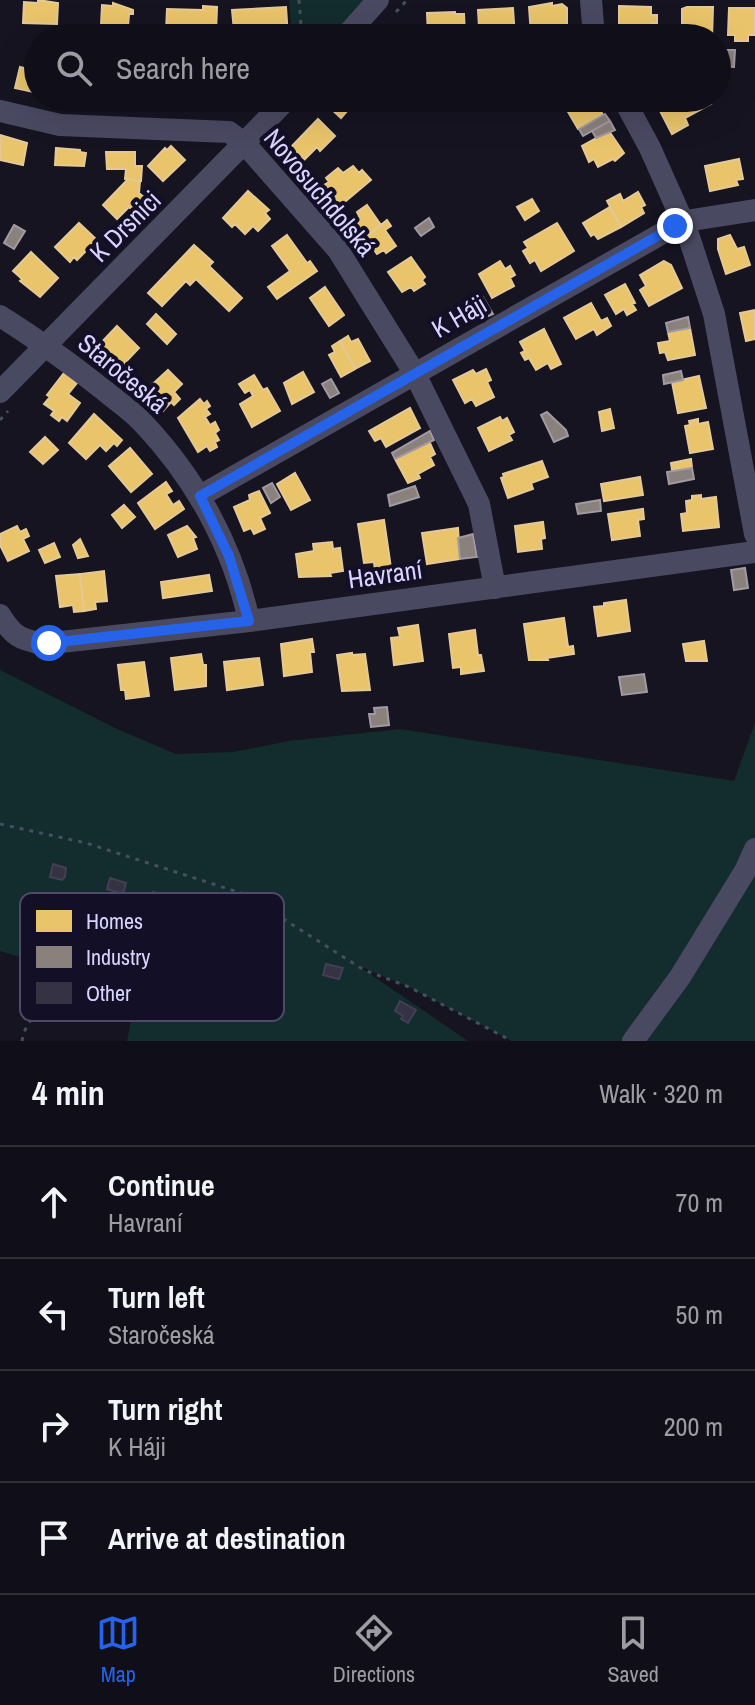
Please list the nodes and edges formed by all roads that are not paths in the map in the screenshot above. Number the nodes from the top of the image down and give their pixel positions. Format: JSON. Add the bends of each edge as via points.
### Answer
{"nodes":[{"id":1,"x":378,"y":0,"type":"edge"},
{"id":2,"x":591,"y":0,"type":"edge"},
{"id":3,"x":357,"y":24,"type":"edge"},
{"id":4,"x":593,"y":24,"type":"edge"},
{"id":5,"x":0,"y":111,"type":"edge"},
{"id":6,"x":275,"y":112,"type":"edge"},
{"id":7,"x":631,"y":112,"type":"edge"},
{"id":8,"x":245,"y":144,"type":"junction"},
{"id":9,"x":755,"y":210,"type":"edge"},
{"id":10,"x":684,"y":223,"type":"junction"},
{"id":11,"x":0,"y":316,"type":"edge"},
{"id":12,"x":46,"y":346,"type":"junction"},
{"id":13,"x":415,"y":374,"type":"junction"},
{"id":14,"x":0,"y":392,"type":"edge"},
{"id":15,"x":200,"y":496,"type":"junction"},
{"id":16,"x":755,"y":534,"type":"edge"},
{"id":17,"x":755,"y":552,"type":"edge"},
{"id":18,"x":495,"y":588,"type":"junction"},
{"id":19,"x":0,"y":615,"type":"edge"},
{"id":20,"x":249,"y":621,"type":"junction"},
{"id":21,"x":755,"y":849,"type":"edge"},
{"id":22,"x":633,"y":1041,"type":"edge"}],
"edges":[{"from":1,"to":3,"type":"street"},
{"from":2,"to":4,"type":"street"},
{"from":5,"to":8,"type":"street","name":"Novosuchdolská","via":[[60,125],[229,132]]},
{"from":6,"to":8,"type":"street","name":"K Drsnici"},
{"from":7,"to":10,"type":"street"},
{"from":8,"to":12,"type":"street","name":"K Drsnici"},
{"from":8,"to":13,"type":"street","name":"Novosuchdolská","via":[[338,250]]},
{"from":9,"to":10,"type":"street","name":"K Háji"},
{"from":10,"to":13,"type":"street","name":"K Háji"},
{"from":10,"to":16,"type":"street","via":[[714,314]]},
{"from":11,"to":12,"type":"street","name":"Staročeská"},
{"from":12,"to":14,"type":"street","name":"K Drsnici"},
{"from":12,"to":15,"type":"street","name":"Staročeská","via":[[141,420]]},
{"from":13,"to":15,"type":"street","name":"K Háji"},
{"from":13,"to":18,"type":"street","name":"Novosuchdolská","via":[[479,504]]},
{"from":15,"to":20,"type":"street","name":"Staročeská","via":[[229,556]]},
{"from":17,"to":18,"type":"street","name":"Havraní"},
{"from":18,"to":20,"type":"street","name":"Havraní"},
{"from":19,"to":20,"type":"street","name":"Havraní","via":[[23,640],[43,644]]},
{"from":21,"to":22,"type":"street","via":[[680,977]]}]}
